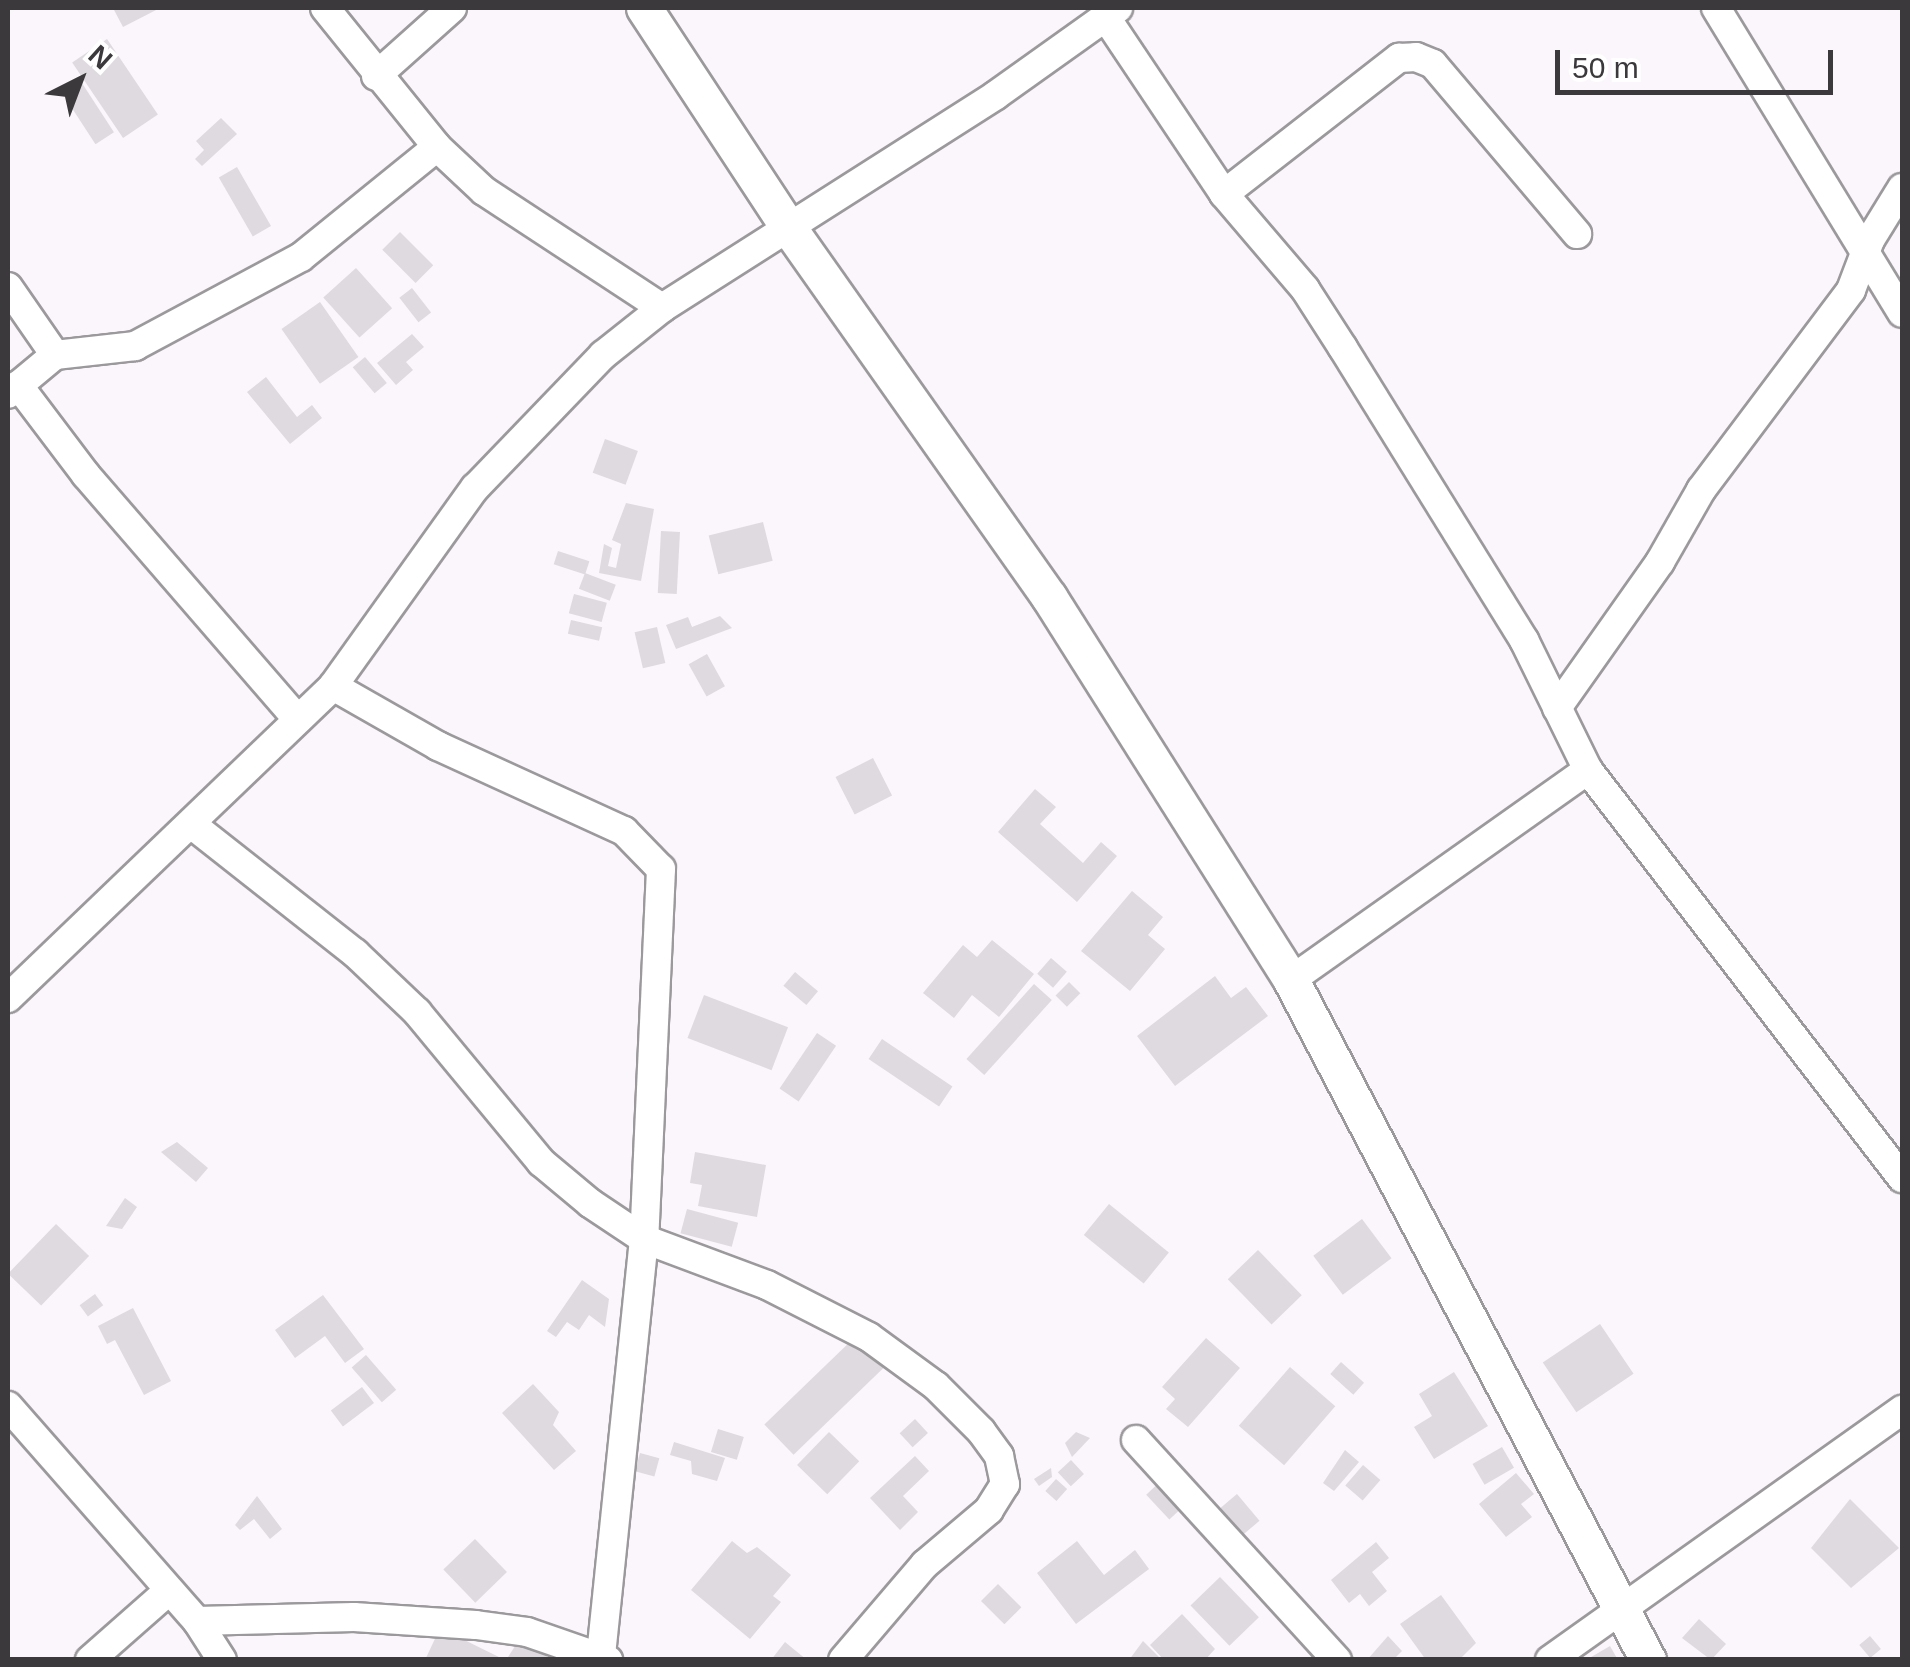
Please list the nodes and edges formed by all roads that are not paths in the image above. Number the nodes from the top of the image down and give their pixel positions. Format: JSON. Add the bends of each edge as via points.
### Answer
{"nodes":[{"id":1,"x":325,"y":8,"type":"edge"},
{"id":2,"x":452,"y":8,"type":"edge"},
{"id":3,"x":644,"y":8,"type":"edge"},
{"id":4,"x":1716,"y":8,"type":"edge"},
{"id":5,"x":1112,"y":12,"type":"edge"},
{"id":6,"x":376,"y":76,"type":"junction"},
{"id":7,"x":437,"y":147,"type":"junction"},
{"id":8,"x":1902,"y":188,"type":"edge"},
{"id":9,"x":1224,"y":194,"type":"junction"},
{"id":10,"x":788,"y":227,"type":"junction"},
{"id":11,"x":1578,"y":234,"type":"dead end"},
{"id":12,"x":1866,"y":252,"type":"junction"},
{"id":13,"x":8,"y":287,"type":"edge"},
{"id":14,"x":662,"y":308,"type":"junction"},
{"id":15,"x":1902,"y":313,"type":"edge"},
{"id":16,"x":56,"y":355,"type":"junction"},
{"id":17,"x":13,"y":390,"type":"edge"},
{"id":18,"x":333,"y":686,"type":"junction"},
{"id":19,"x":1557,"y":708,"type":"junction"},
{"id":20,"x":297,"y":719,"type":"junction"},
{"id":21,"x":1588,"y":770,"type":"junction"},
{"id":22,"x":192,"y":824,"type":"junction"},
{"id":23,"x":1291,"y":980,"type":"junction"},
{"id":24,"x":8,"y":998,"type":"edge"},
{"id":25,"x":1902,"y":1178,"type":"edge"},
{"id":26,"x":644,"y":1239,"type":"junction"},
{"id":27,"x":8,"y":1406,"type":"edge"},
{"id":28,"x":1902,"y":1410,"type":"edge"},
{"id":29,"x":1136,"y":1440,"type":"dead end"},
{"id":30,"x":166,"y":1593,"type":"junction"},
{"id":31,"x":1626,"y":1610,"type":"junction"},
{"id":32,"x":197,"y":1621,"type":"junction"},
{"id":33,"x":605,"y":1657,"type":"edge"},
{"id":34,"x":90,"y":1660,"type":"edge"},
{"id":35,"x":222,"y":1660,"type":"edge"},
{"id":36,"x":843,"y":1660,"type":"edge"},
{"id":37,"x":1337,"y":1660,"type":"edge"},
{"id":38,"x":1550,"y":1660,"type":"edge"},
{"id":39,"x":1648,"y":1660,"type":"edge"}],
"edges":[{"from":1,"to":6,"type":"street"},
{"from":2,"to":6,"type":"street"},
{"from":3,"to":10,"type":"street"},
{"from":4,"to":12,"type":"street"},
{"from":5,"to":9,"type":"street"},
{"from":5,"to":10,"type":"street","via":[[996,95]]},
{"from":6,"to":7,"type":"street"},
{"from":7,"to":14,"type":"street","via":[[499,202]]},
{"from":7,"to":16,"type":"street","via":[[300,257],[135,346]]},
{"from":8,"to":12,"type":"street"},
{"from":9,"to":11,"type":"street","via":[[1399,58],[1416,57],[1433,64]]},
{"from":9,"to":19,"type":"street","via":[[1305,289],[1524,640]]},
{"from":10,"to":14,"type":"street"},
{"from":10,"to":23,"type":"street","via":[[1049,597]]},
{"from":12,"to":15,"type":"street"},
{"from":12,"to":19,"type":"street","via":[[1851,290],[1701,490],[1660,562]]},
{"from":13,"to":16,"type":"street"},
{"from":14,"to":18,"type":"street","via":[[547,409],[476,488]]},
{"from":16,"to":17,"type":"street"},
{"from":17,"to":20,"type":"street"},
{"from":18,"to":20,"type":"street"},
{"from":18,"to":26,"type":"street","via":[[438,746],[624,830],[661,868]]},
{"from":19,"to":21,"type":"street"},
{"from":20,"to":22,"type":"street"},
{"from":21,"to":23,"type":"street"},
{"from":21,"to":25,"type":"street"},
{"from":22,"to":24,"type":"street"},
{"from":22,"to":26,"type":"street","via":[[356,953],[417,1012],[540,1162]]},
{"from":23,"to":31,"type":"street","via":[[1543,1468]]},
{"from":26,"to":33,"type":"street"},
{"from":26,"to":36,"type":"street","via":[[767,1284],[868,1336],[936,1386],[999,1456],[1005,1484],[989,1510],[925,1564]]},
{"from":27,"to":30,"type":"street"},
{"from":28,"to":31,"type":"street"},
{"from":29,"to":37,"type":"street"},
{"from":30,"to":32,"type":"street"},
{"from":30,"to":34,"type":"street"},
{"from":31,"to":38,"type":"street"},
{"from":31,"to":39,"type":"street"},
{"from":32,"to":33,"type":"street","via":[[354,1617],[476,1625]]},
{"from":32,"to":35,"type":"street"}]}
